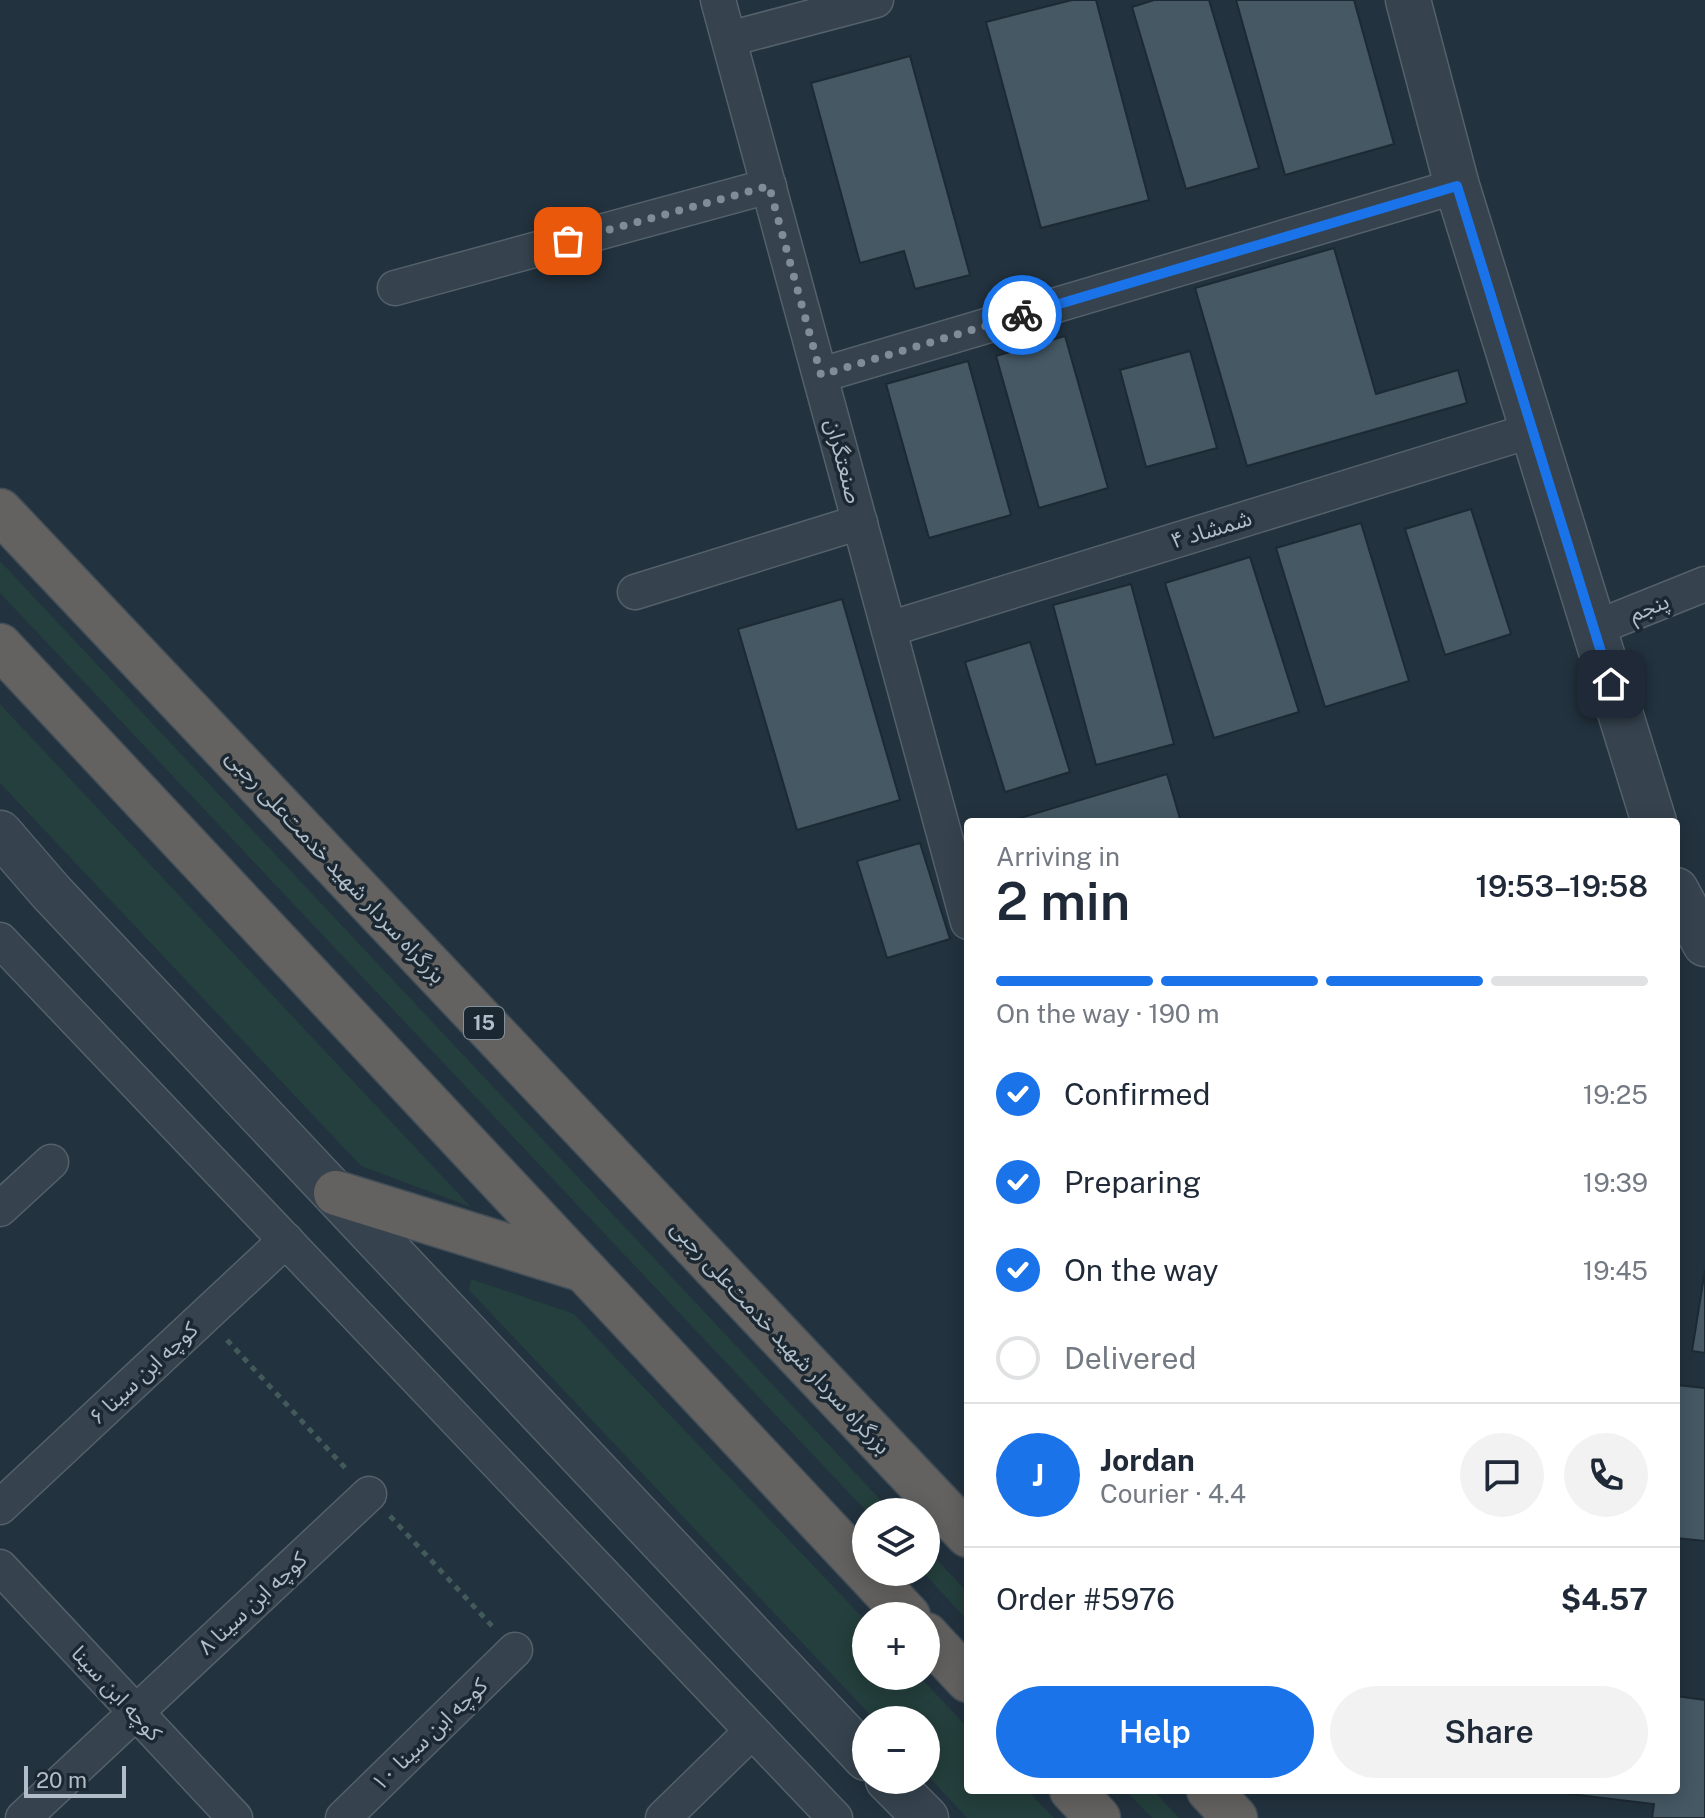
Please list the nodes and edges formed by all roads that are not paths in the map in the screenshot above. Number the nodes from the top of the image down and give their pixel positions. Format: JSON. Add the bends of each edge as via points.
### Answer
{"nodes":[{"id":1,"x":718,"y":0,"type":"edge"},
{"id":2,"x":876,"y":0,"type":"edge"},
{"id":3,"x":1408,"y":0,"type":"edge"},
{"id":4,"x":729,"y":39,"type":"junction"},
{"id":5,"x":769,"y":186,"type":"junction"},
{"id":6,"x":1457,"y":186,"type":"junction"},
{"id":7,"x":395,"y":288,"type":"dead end"},
{"id":8,"x":821,"y":375,"type":"junction"},
{"id":9,"x":1533,"y":430,"type":"junction"},
{"id":10,"x":0,"y":511,"type":"edge"},
{"id":11,"x":860,"y":522,"type":"junction"},
{"id":12,"x":1705,"y":584,"type":"edge"},
{"id":13,"x":635,"y":592,"type":"dead end"},
{"id":14,"x":889,"y":629,"type":"junction"},
{"id":15,"x":1593,"y":629,"type":"junction"},
{"id":16,"x":0,"y":646,"type":"edge"},
{"id":17,"x":1653,"y":818,"type":"edge"},
{"id":18,"x":0,"y":833,"type":"edge"},
{"id":19,"x":0,"y":884,"type":"edge"},
{"id":20,"x":51,"y":892,"type":"junction"},
{"id":21,"x":1680,"y":897,"type":"edge"},
{"id":22,"x":964,"y":907,"type":"edge"},
{"id":23,"x":0,"y":940,"type":"edge"},
{"id":24,"x":1705,"y":944,"type":"edge"},
{"id":25,"x":51,"y":1162,"type":"dead end"},
{"id":26,"x":336,"y":1193,"type":"junction"},
{"id":27,"x":0,"y":1209,"type":"edge"},
{"id":28,"x":286,"y":1240,"type":"junction"},
{"id":29,"x":580,"y":1268,"type":"junction"},
{"id":30,"x":369,"y":1494,"type":"dead end"},
{"id":31,"x":0,"y":1507,"type":"edge"},
{"id":32,"x":964,"y":1531,"type":"edge"},
{"id":33,"x":0,"y":1567,"type":"edge"},
{"id":34,"x":895,"y":1602,"type":"edge"},
{"id":35,"x":515,"y":1650,"type":"dead end"},
{"id":36,"x":940,"y":1650,"type":"edge"},
{"id":37,"x":964,"y":1676,"type":"edge"},
{"id":38,"x":136,"y":1712,"type":"junction"},
{"id":39,"x":750,"y":1733,"type":"junction"},
{"id":40,"x":852,"y":1743,"type":"edge"},
{"id":41,"x":902,"y":1794,"type":"edge"},
{"id":42,"x":1076,"y":1794,"type":"edge"},
{"id":43,"x":1213,"y":1794,"type":"edge"},
{"id":44,"x":23,"y":1818,"type":"edge"},
{"id":45,"x":235,"y":1818,"type":"edge"},
{"id":46,"x":343,"y":1818,"type":"edge"},
{"id":47,"x":663,"y":1818,"type":"edge"},
{"id":48,"x":835,"y":1818,"type":"edge"},
{"id":49,"x":926,"y":1818,"type":"edge"},
{"id":50,"x":1098,"y":1818,"type":"edge"},
{"id":51,"x":1235,"y":1818,"type":"edge"}],
"edges":[{"from":1,"to":4,"type":"street","name":"صنعتگران"},
{"from":2,"to":4,"type":"street"},
{"from":3,"to":6,"type":"street"},
{"from":4,"to":5,"type":"street","name":"صنعتگران"},
{"from":5,"to":7,"type":"street"},
{"from":5,"to":8,"type":"street","name":"صنعتگران"},
{"from":6,"to":8,"type":"street"},
{"from":6,"to":9,"type":"street"},
{"from":8,"to":11,"type":"street","name":"صنعتگران"},
{"from":9,"to":14,"type":"street","name":"شمشاد ۴"},
{"from":9,"to":15,"type":"street"},
{"from":10,"to":32,"type":"highway","name":"بزرگراه سردار شهید خدمت‌علی رجبی","number":"15"},
{"from":11,"to":13,"type":"street"},
{"from":11,"to":14,"type":"street","name":"صنعتگران"},
{"from":12,"to":15,"type":"street","name":"پنجم"},
{"from":14,"to":22,"type":"street","name":"صنعتگران"},
{"from":15,"to":17,"type":"street"},
{"from":16,"to":29,"type":"highway"},
{"from":18,"to":20,"type":"street"},
{"from":19,"to":20,"type":"street"},
{"from":20,"to":26,"type":"street"},
{"from":21,"to":24,"type":"street"},
{"from":23,"to":28,"type":"street"},
{"from":25,"to":27,"type":"street"},
{"from":26,"to":29,"type":"highway"},
{"from":26,"to":40,"type":"street"},
{"from":28,"to":31,"type":"street","name":"کوچه ابن سینا ۶"},
{"from":28,"to":39,"type":"street"},
{"from":29,"to":34,"type":"highway"},
{"from":30,"to":38,"type":"street","name":"کوچه ابن سینا ۸"},
{"from":33,"to":38,"type":"street","name":"کوچه ابن سینا"},
{"from":35,"to":46,"type":"street","name":"کوچه ابن سینا ۱۰"},
{"from":36,"to":37,"type":"highway"},
{"from":38,"to":44,"type":"street","name":"کوچه ابن سینا ۸"},
{"from":38,"to":45,"type":"street","name":"کوچه ابن سینا"},
{"from":39,"to":47,"type":"street"},
{"from":39,"to":48,"type":"street"},
{"from":41,"to":49,"type":"street"},
{"from":42,"to":50,"type":"highway"},
{"from":43,"to":51,"type":"highway"}]}
